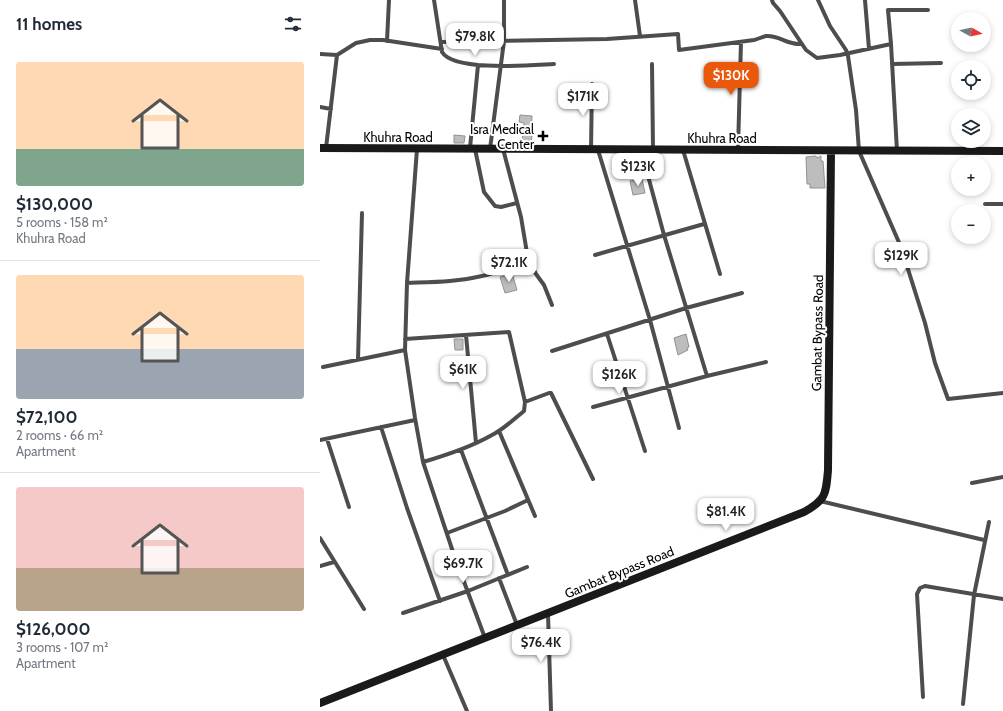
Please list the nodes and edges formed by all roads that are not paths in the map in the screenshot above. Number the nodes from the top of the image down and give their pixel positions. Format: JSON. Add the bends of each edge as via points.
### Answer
{"nodes":[{"id":1,"x":389,"y":0,"type":"edge"},
{"id":2,"x":434,"y":0,"type":"edge"},
{"id":3,"x":504,"y":0,"type":"edge"},
{"id":4,"x":635,"y":0,"type":"edge"},
{"id":5,"x":772,"y":0,"type":"edge"},
{"id":6,"x":818,"y":0,"type":"edge"},
{"id":7,"x":865,"y":0,"type":"edge"},
{"id":8,"x":928,"y":10,"type":"dead end"},
{"id":9,"x":640,"y":36,"type":"junction"},
{"id":10,"x":387,"y":41,"type":"junction"},
{"id":11,"x":504,"y":41,"type":"junction"},
{"id":12,"x":441,"y":42,"type":"junction"},
{"id":13,"x":741,"y":42,"type":"junction"},
{"id":14,"x":802,"y":44,"type":"junction"},
{"id":15,"x":891,"y":44,"type":"junction"},
{"id":16,"x":442,"y":49,"type":"junction"},
{"id":17,"x":869,"y":49,"type":"junction"},
{"id":18,"x":320,"y":54,"type":"edge"},
{"id":19,"x":848,"y":54,"type":"junction"},
{"id":20,"x":337,"y":56,"type":"junction"},
{"id":21,"x":554,"y":64,"type":"dead end"},
{"id":22,"x":652,"y":64,"type":"dead end"},
{"id":23,"x":892,"y":64,"type":"junction"},
{"id":24,"x":941,"y":64,"type":"dead end"},
{"id":25,"x":478,"y":65,"type":"junction"},
{"id":26,"x":502,"y":66,"type":"junction"},
{"id":27,"x":592,"y":84,"type":"dead end"},
{"id":28,"x":320,"y":107,"type":"edge"},
{"id":29,"x":331,"y":109,"type":"junction"},
{"id":30,"x":323,"y":148,"type":"edge"},
{"id":31,"x":417,"y":149,"type":"junction"},
{"id":32,"x":472,"y":149,"type":"junction"},
{"id":33,"x":490,"y":149,"type":"junction"},
{"id":34,"x":503,"y":149,"type":"junction"},
{"id":35,"x":595,"y":150,"type":"junction"},
{"id":36,"x":641,"y":150,"type":"junction"},
{"id":37,"x":653,"y":150,"type":"junction"},
{"id":38,"x":683,"y":150,"type":"junction"},
{"id":39,"x":738,"y":150,"type":"junction"},
{"id":40,"x":831,"y":151,"type":"junction"},
{"id":41,"x":859,"y":151,"type":"junction"},
{"id":42,"x":897,"y":151,"type":"junction"},
{"id":43,"x":1003,"y":151,"type":"edge"},
{"id":44,"x":517,"y":203,"type":"junction"},
{"id":45,"x":991,"y":204,"type":"edge"},
{"id":46,"x":1003,"y":204,"type":"edge"},
{"id":47,"x":362,"y":213,"type":"dead end"},
{"id":48,"x":704,"y":224,"type":"junction"},
{"id":49,"x":664,"y":235,"type":"junction"},
{"id":50,"x":626,"y":246,"type":"junction"},
{"id":51,"x":595,"y":255,"type":"dead end"},
{"id":52,"x":528,"y":258,"type":"junction"},
{"id":53,"x":720,"y":274,"type":"dead end"},
{"id":54,"x":407,"y":283,"type":"junction"},
{"id":55,"x":742,"y":292,"type":"dead end"},
{"id":56,"x":552,"y":305,"type":"dead end"},
{"id":57,"x":686,"y":308,"type":"junction"},
{"id":58,"x":650,"y":320,"type":"junction"},
{"id":59,"x":607,"y":334,"type":"junction"},
{"id":60,"x":466,"y":335,"type":"junction"},
{"id":61,"x":405,"y":339,"type":"junction"},
{"id":62,"x":405,"y":350,"type":"junction"},
{"id":63,"x":552,"y":351,"type":"dead end"},
{"id":64,"x":358,"y":360,"type":"junction"},
{"id":65,"x":766,"y":362,"type":"dead end"},
{"id":66,"x":323,"y":367,"type":"dead end"},
{"id":67,"x":707,"y":376,"type":"junction"},
{"id":68,"x":667,"y":387,"type":"junction"},
{"id":69,"x":1003,"y":393,"type":"edge"},
{"id":70,"x":628,"y":398,"type":"junction"},
{"id":71,"x":525,"y":402,"type":"junction"},
{"id":72,"x":593,"y":407,"type":"dead end"},
{"id":73,"x":415,"y":420,"type":"junction"},
{"id":74,"x":381,"y":427,"type":"junction"},
{"id":75,"x":679,"y":428,"type":"dead end"},
{"id":76,"x":499,"y":431,"type":"junction"},
{"id":77,"x":327,"y":439,"type":"junction"},
{"id":78,"x":320,"y":440,"type":"edge"},
{"id":79,"x":476,"y":443,"type":"junction"},
{"id":80,"x":461,"y":450,"type":"junction"},
{"id":81,"x":645,"y":451,"type":"dead end"},
{"id":82,"x":424,"y":462,"type":"junction"},
{"id":83,"x":1003,"y":477,"type":"edge"},
{"id":84,"x":593,"y":479,"type":"dead end"},
{"id":85,"x":972,"y":483,"type":"dead end"},
{"id":86,"x":528,"y":500,"type":"junction"},
{"id":87,"x":820,"y":501,"type":"junction"},
{"id":88,"x":349,"y":507,"type":"dead end"},
{"id":89,"x":535,"y":516,"type":"dead end"},
{"id":90,"x":487,"y":518,"type":"junction"},
{"id":91,"x":988,"y":522,"type":"dead end"},
{"id":92,"x":447,"y":533,"type":"junction"},
{"id":93,"x":320,"y":538,"type":"edge"},
{"id":94,"x":984,"y":540,"type":"junction"},
{"id":95,"x":334,"y":562,"type":"junction"},
{"id":96,"x":320,"y":566,"type":"edge"},
{"id":97,"x":527,"y":567,"type":"dead end"},
{"id":98,"x":508,"y":575,"type":"junction"},
{"id":99,"x":500,"y":578,"type":"junction"},
{"id":100,"x":468,"y":591,"type":"junction"},
{"id":101,"x":974,"y":595,"type":"junction"},
{"id":102,"x":1003,"y":599,"type":"edge"},
{"id":103,"x":440,"y":601,"type":"junction"},
{"id":104,"x":364,"y":609,"type":"dead end"},
{"id":105,"x":403,"y":613,"type":"dead end"},
{"id":106,"x":548,"y":614,"type":"junction"},
{"id":107,"x":517,"y":625,"type":"junction"},
{"id":108,"x":485,"y":638,"type":"junction"},
{"id":109,"x":443,"y":654,"type":"junction"},
{"id":110,"x":923,"y":697,"type":"dead end"},
{"id":111,"x":320,"y":703,"type":"edge"},
{"id":112,"x":963,"y":704,"type":"dead end"},
{"id":113,"x":467,"y":711,"type":"edge"},
{"id":114,"x":551,"y":711,"type":"edge"}],
"edges":[{"from":1,"to":10,"type":"street"},
{"from":2,"to":12,"type":"street"},
{"from":3,"to":11,"type":"street"},
{"from":4,"to":9,"type":"street"},
{"from":5,"to":14,"type":"street"},
{"from":6,"to":19,"type":"street","via":[[830,26]]},
{"from":7,"to":17,"type":"street"},
{"from":8,"to":15,"type":"street","via":[[888,10]]},
{"from":9,"to":11,"type":"street"},
{"from":9,"to":13,"type":"street","via":[[678,34],[679,50]]},
{"from":10,"to":16,"type":"street"},
{"from":10,"to":20,"type":"street","via":[[361,42]]},
{"from":11,"to":12,"type":"street"},
{"from":11,"to":26,"type":"street"},
{"from":12,"to":16,"type":"street"},
{"from":13,"to":14,"type":"street","via":[[765,36],[775,37],[790,44]]},
{"from":13,"to":39,"type":"street"},
{"from":14,"to":19,"type":"street","via":[[817,58]]},
{"from":15,"to":17,"type":"street"},
{"from":15,"to":23,"type":"street"},
{"from":16,"to":25,"type":"street","via":[[449,59]]},
{"from":17,"to":19,"type":"street"},
{"from":18,"to":20,"type":"street"},
{"from":19,"to":41,"type":"street"},
{"from":20,"to":29,"type":"street"},
{"from":21,"to":26,"type":"street"},
{"from":22,"to":37,"type":"street"},
{"from":23,"to":24,"type":"street"},
{"from":23,"to":42,"type":"street"},
{"from":25,"to":26,"type":"street"},
{"from":25,"to":32,"type":"street"},
{"from":26,"to":33,"type":"street"},
{"from":27,"to":35,"type":"street"},
{"from":28,"to":29,"type":"street"},
{"from":29,"to":30,"type":"street"},
{"from":30,"to":31,"type":"street","name":"Khuhra Road"},
{"from":31,"to":32,"type":"street","name":"Khuhra Road"},
{"from":31,"to":54,"type":"street"},
{"from":32,"to":33,"type":"street","name":"Khuhra Road"},
{"from":32,"to":44,"type":"street","via":[[482,185],[495,206]]},
{"from":33,"to":34,"type":"street","name":"Khuhra Road"},
{"from":34,"to":35,"type":"street","name":"Khuhra Road"},
{"from":34,"to":44,"type":"street"},
{"from":35,"to":36,"type":"street","name":"Khuhra Road"},
{"from":35,"to":50,"type":"street"},
{"from":36,"to":37,"type":"street","name":"Khuhra Road"},
{"from":36,"to":49,"type":"street"},
{"from":37,"to":38,"type":"street","name":"Khuhra Road"},
{"from":38,"to":39,"type":"street","name":"Khuhra Road"},
{"from":38,"to":48,"type":"street"},
{"from":39,"to":40,"type":"street","name":"Khuhra Road"},
{"from":40,"to":41,"type":"street","name":"Khuhra Road"},
{"from":40,"to":87,"type":"street","name":"Gambat Bypass Road","via":[[828,470],[826,488]]},
{"from":41,"to":42,"type":"street","name":"Khuhra Road"},
{"from":41,"to":69,"type":"street","via":[[901,247],[935,364],[948,399]]},
{"from":42,"to":43,"type":"street","name":"Khuhra Road"},
{"from":44,"to":52,"type":"street"},
{"from":45,"to":46,"type":"street"},
{"from":47,"to":64,"type":"street"},
{"from":48,"to":49,"type":"street"},
{"from":48,"to":53,"type":"street"},
{"from":49,"to":50,"type":"street"},
{"from":49,"to":57,"type":"street"},
{"from":50,"to":51,"type":"street"},
{"from":50,"to":58,"type":"street"},
{"from":52,"to":54,"type":"street","via":[[482,276],[456,281]]},
{"from":52,"to":56,"type":"street"},
{"from":54,"to":61,"type":"street"},
{"from":55,"to":57,"type":"street"},
{"from":57,"to":58,"type":"street"},
{"from":57,"to":67,"type":"street"},
{"from":58,"to":59,"type":"street"},
{"from":58,"to":68,"type":"street"},
{"from":59,"to":63,"type":"street"},
{"from":59,"to":70,"type":"street"},
{"from":60,"to":61,"type":"street"},
{"from":60,"to":71,"type":"street","via":[[509,332]]},
{"from":60,"to":79,"type":"street"},
{"from":61,"to":62,"type":"street"},
{"from":62,"to":64,"type":"street"},
{"from":62,"to":73,"type":"street"},
{"from":64,"to":66,"type":"street"},
{"from":65,"to":67,"type":"street"},
{"from":67,"to":68,"type":"street"},
{"from":68,"to":70,"type":"street"},
{"from":68,"to":75,"type":"street"},
{"from":70,"to":72,"type":"street"},
{"from":70,"to":81,"type":"street"},
{"from":71,"to":76,"type":"street","via":[[524,411]]},
{"from":71,"to":84,"type":"street","via":[[551,393]]},
{"from":73,"to":74,"type":"street"},
{"from":73,"to":82,"type":"street"},
{"from":74,"to":77,"type":"street"},
{"from":74,"to":103,"type":"street"},
{"from":76,"to":79,"type":"street"},
{"from":76,"to":86,"type":"street"},
{"from":77,"to":78,"type":"street"},
{"from":77,"to":88,"type":"street"},
{"from":79,"to":80,"type":"street"},
{"from":80,"to":82,"type":"street"},
{"from":80,"to":90,"type":"street"},
{"from":82,"to":92,"type":"street"},
{"from":83,"to":85,"type":"street"},
{"from":86,"to":89,"type":"street"},
{"from":86,"to":90,"type":"street"},
{"from":87,"to":94,"type":"street"},
{"from":87,"to":106,"type":"street","name":"Gambat Bypass Road","via":[[804,512]]},
{"from":90,"to":92,"type":"street"},
{"from":90,"to":98,"type":"street"},
{"from":91,"to":94,"type":"street"},
{"from":92,"to":100,"type":"street"},
{"from":93,"to":95,"type":"street"},
{"from":94,"to":101,"type":"street"},
{"from":95,"to":96,"type":"street"},
{"from":95,"to":104,"type":"street"},
{"from":97,"to":98,"type":"street"},
{"from":98,"to":99,"type":"street"},
{"from":99,"to":100,"type":"street"},
{"from":99,"to":107,"type":"street"},
{"from":100,"to":103,"type":"street"},
{"from":100,"to":108,"type":"street"},
{"from":101,"to":102,"type":"street"},
{"from":101,"to":110,"type":"street","via":[[924,586],[920,588],[917,594]]},
{"from":101,"to":112,"type":"street"},
{"from":103,"to":105,"type":"street"},
{"from":106,"to":107,"type":"street","name":"Gambat Bypass Road"},
{"from":106,"to":114,"type":"street"},
{"from":107,"to":108,"type":"street","name":"Gambat Bypass Road"},
{"from":108,"to":109,"type":"street","name":"Gambat Bypass Road"},
{"from":109,"to":111,"type":"street","name":"Gambat Bypass Road"},
{"from":109,"to":113,"type":"street"}]}
